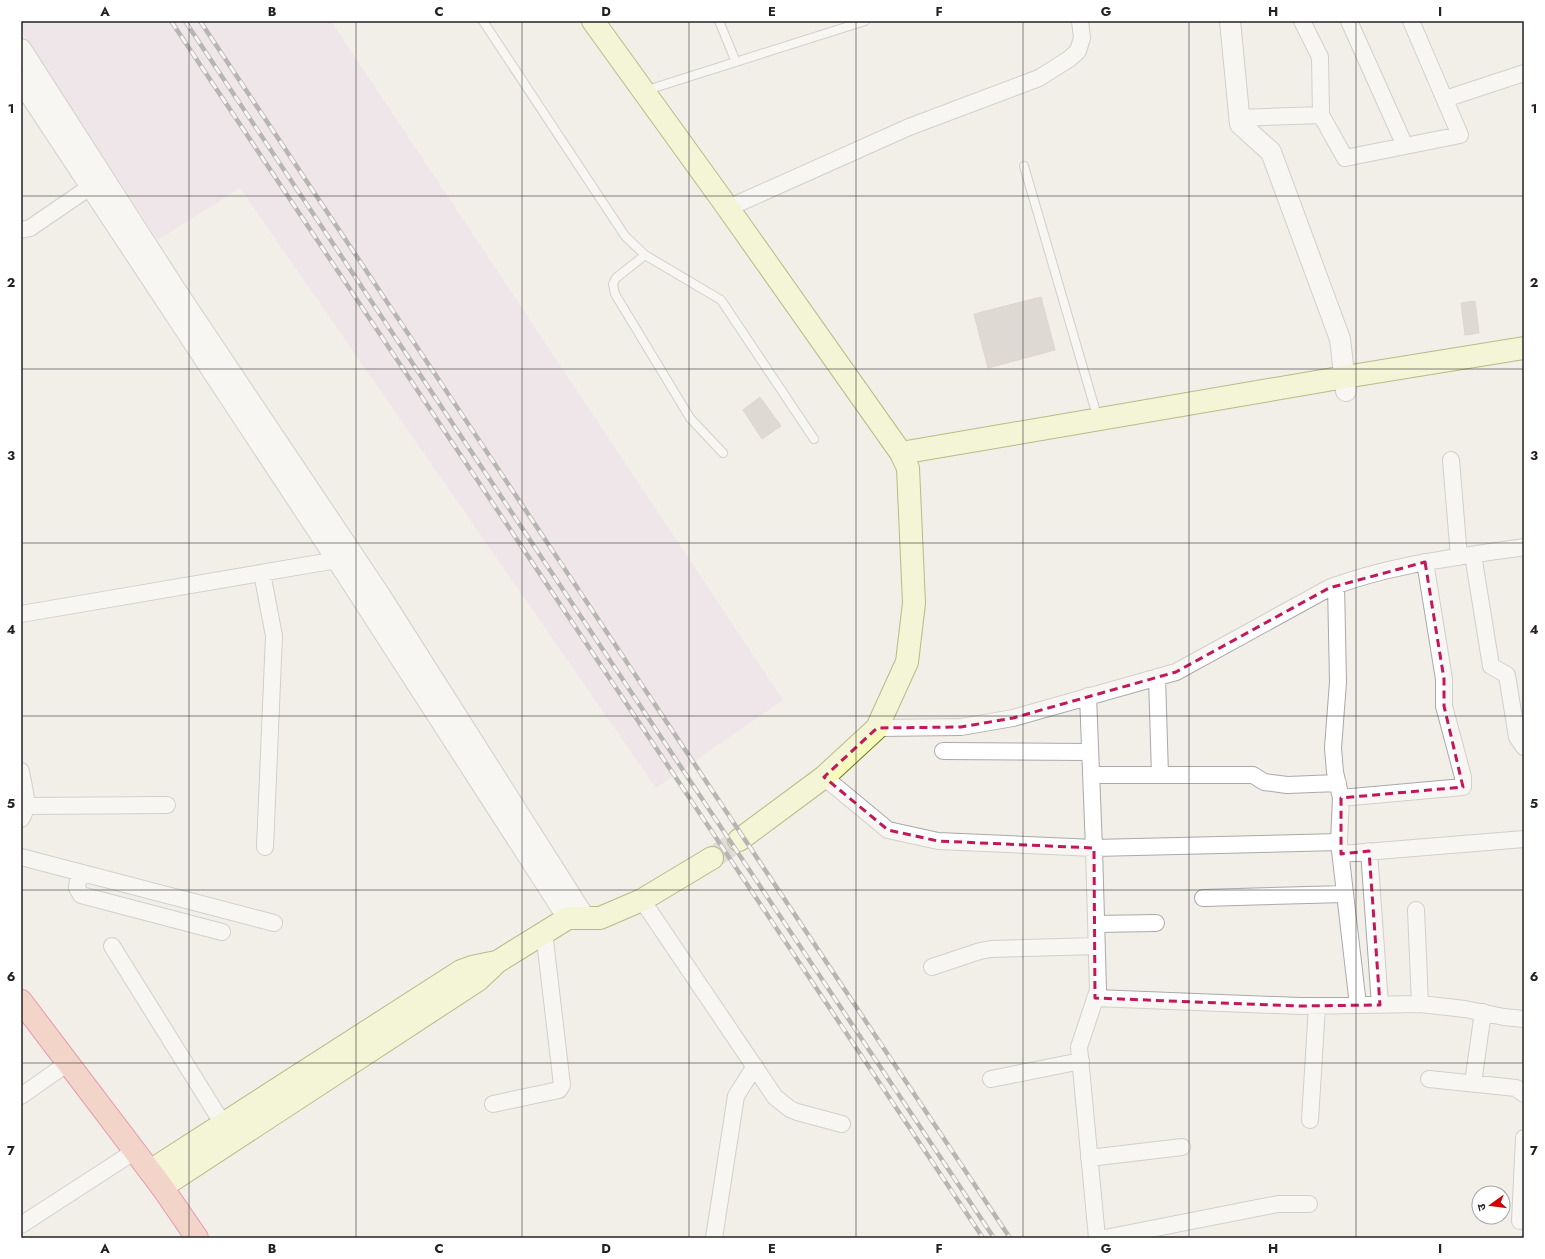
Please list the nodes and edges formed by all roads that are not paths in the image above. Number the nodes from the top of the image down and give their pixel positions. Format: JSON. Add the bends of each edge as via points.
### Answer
{"nodes":[{"id":1,"x":483,"y":21,"type":"edge"},
{"id":2,"x":593,"y":21,"type":"edge"},
{"id":3,"x":719,"y":21,"type":"edge"},
{"id":4,"x":865,"y":21,"type":"edge"},
{"id":5,"x":1080,"y":21,"type":"edge"},
{"id":6,"x":1230,"y":21,"type":"edge"},
{"id":7,"x":1302,"y":21,"type":"edge"},
{"id":8,"x":1349,"y":21,"type":"edge"},
{"id":9,"x":1411,"y":21,"type":"edge"},
{"id":10,"x":21,"y":49,"type":"edge"},
{"id":11,"x":736,"y":62,"type":"junction"},
{"id":12,"x":1524,"y":73,"type":"edge"},
{"id":13,"x":21,"y":81,"type":"edge"},
{"id":14,"x":644,"y":91,"type":"junction"},
{"id":15,"x":1445,"y":99,"type":"junction"},
{"id":16,"x":1321,"y":115,"type":"junction"},
{"id":17,"x":1239,"y":118,"type":"junction"},
{"id":18,"x":1405,"y":146,"type":"junction"},
{"id":19,"x":1024,"y":166,"type":"dead end"},
{"id":20,"x":90,"y":187,"type":"junction"},
{"id":21,"x":728,"y":208,"type":"junction"},
{"id":22,"x":21,"y":230,"type":"edge"},
{"id":23,"x":645,"y":255,"type":"junction"},
{"id":24,"x":1524,"y":348,"type":"edge"},
{"id":25,"x":1524,"y":362,"type":"edge"},
{"id":26,"x":1346,"y":384,"type":"junction"},
{"id":27,"x":1098,"y":420,"type":"junction"},
{"id":28,"x":814,"y":439,"type":"dead end"},
{"id":29,"x":723,"y":453,"type":"dead end"},
{"id":30,"x":904,"y":460,"type":"junction"},
{"id":31,"x":1451,"y":460,"type":"dead end"},
{"id":32,"x":1524,"y":547,"type":"edge"},
{"id":33,"x":1466,"y":556,"type":"junction"},
{"id":34,"x":337,"y":560,"type":"junction"},
{"id":35,"x":1425,"y":562,"type":"junction"},
{"id":36,"x":262,"y":573,"type":"junction"},
{"id":37,"x":1336,"y":585,"type":"junction"},
{"id":38,"x":21,"y":614,"type":"edge"},
{"id":39,"x":1157,"y":677,"type":"junction"},
{"id":40,"x":1088,"y":696,"type":"junction"},
{"id":41,"x":877,"y":728,"type":"junction"},
{"id":42,"x":1524,"y":747,"type":"edge"},
{"id":43,"x":943,"y":751,"type":"dead end"},
{"id":44,"x":1090,"y":752,"type":"junction"},
{"id":45,"x":21,"y":771,"type":"edge"},
{"id":46,"x":1091,"y":775,"type":"junction"},
{"id":47,"x":1160,"y":775,"type":"junction"},
{"id":48,"x":824,"y":777,"type":"junction"},
{"id":49,"x":1339,"y":791,"type":"junction"},
{"id":50,"x":167,"y":805,"type":"dead end"},
{"id":51,"x":24,"y":813,"type":"edge"},
{"id":52,"x":1524,"y":839,"type":"edge"},
{"id":53,"x":739,"y":840,"type":"tunnel mouth"},
{"id":54,"x":265,"y":847,"type":"dead end"},
{"id":55,"x":1094,"y":848,"type":"junction"},
{"id":56,"x":1340,"y":848,"type":"junction"},
{"id":57,"x":1369,"y":851,"type":"junction"},
{"id":58,"x":21,"y":857,"type":"edge"},
{"id":59,"x":712,"y":858,"type":"tunnel mouth"},
{"id":60,"x":79,"y":872,"type":"junction"},
{"id":61,"x":1345,"y":894,"type":"junction"},
{"id":62,"x":1203,"y":898,"type":"dead end"},
{"id":63,"x":642,"y":900,"type":"junction"},
{"id":64,"x":1416,"y":910,"type":"dead end"},
{"id":65,"x":576,"y":918,"type":"junction"},
{"id":66,"x":274,"y":923,"type":"dead end"},
{"id":67,"x":1156,"y":923,"type":"dead end"},
{"id":68,"x":1096,"y":924,"type":"junction"},
{"id":69,"x":222,"y":932,"type":"dead end"},
{"id":70,"x":544,"y":932,"type":"junction"},
{"id":71,"x":112,"y":946,"type":"dead end"},
{"id":72,"x":1097,"y":946,"type":"junction"},
{"id":73,"x":497,"y":962,"type":"junction"},
{"id":74,"x":932,"y":967,"type":"dead end"},
{"id":75,"x":1095,"y":998,"type":"junction"},
{"id":76,"x":21,"y":1001,"type":"edge"},
{"id":77,"x":1420,"y":1004,"type":"junction"},
{"id":78,"x":1358,"y":1005,"type":"junction"},
{"id":79,"x":1380,"y":1005,"type":"junction"},
{"id":80,"x":1317,"y":1006,"type":"junction"},
{"id":81,"x":1483,"y":1012,"type":"junction"},
{"id":82,"x":1524,"y":1019,"type":"edge"},
{"id":83,"x":1081,"y":1061,"type":"junction"},
{"id":84,"x":68,"y":1063,"type":"junction"},
{"id":85,"x":754,"y":1066,"type":"junction"},
{"id":86,"x":991,"y":1079,"type":"dead end"},
{"id":87,"x":1429,"y":1079,"type":"dead end"},
{"id":88,"x":1473,"y":1083,"type":"junction"},
{"id":89,"x":1524,"y":1094,"type":"edge"},
{"id":90,"x":21,"y":1096,"type":"edge"},
{"id":91,"x":493,"y":1104,"type":"dead end"},
{"id":92,"x":1310,"y":1120,"type":"dead end"},
{"id":93,"x":223,"y":1124,"type":"junction"},
{"id":94,"x":842,"y":1124,"type":"dead end"},
{"id":95,"x":1524,"y":1138,"type":"edge"},
{"id":96,"x":1182,"y":1147,"type":"dead end"},
{"id":97,"x":135,"y":1151,"type":"junction"},
{"id":98,"x":1089,"y":1158,"type":"junction"},
{"id":99,"x":156,"y":1179,"type":"junction"},
{"id":100,"x":1309,"y":1204,"type":"dead end"},
{"id":101,"x":1520,"y":1222,"type":"dead end"},
{"id":102,"x":21,"y":1225,"type":"edge"},
{"id":103,"x":192,"y":1234,"type":"edge"},
{"id":104,"x":714,"y":1238,"type":"edge"},
{"id":105,"x":1097,"y":1238,"type":"edge"},
{"id":106,"x":1105,"y":1238,"type":"edge"}],
"edges":[{"from":1,"to":23,"type":"lane","via":[[626,236]]},
{"from":2,"to":14,"type":"main road"},
{"from":3,"to":11,"type":"lane"},
{"from":4,"to":11,"type":"lane"},
{"from":5,"to":21,"type":"street","via":[[1082,38],[1078,51],[1039,78],[909,127]]},
{"from":6,"to":17,"type":"street"},
{"from":7,"to":16,"type":"street","via":[[1320,57]]},
{"from":8,"to":18,"type":"street"},
{"from":9,"to":15,"type":"street"},
{"from":10,"to":65,"type":"street","via":[[175,289],[380,595]]},
{"from":11,"to":14,"type":"lane"},
{"from":12,"to":15,"type":"street"},
{"from":13,"to":20,"type":"street"},
{"from":14,"to":21,"type":"main road"},
{"from":15,"to":18,"type":"street","via":[[1460,135]]},
{"from":16,"to":17,"type":"street"},
{"from":16,"to":18,"type":"street","via":[[1345,158]]},
{"from":17,"to":26,"type":"street","via":[[1240,124],[1271,152],[1340,339]]},
{"from":19,"to":27,"type":"lane"},
{"from":20,"to":22,"type":"street","via":[[30,228]]},
{"from":20,"to":34,"type":"street"},
{"from":21,"to":30,"type":"main road"},
{"from":23,"to":28,"type":"lane","via":[[722,300]]},
{"from":23,"to":29,"type":"lane","via":[[616,278],[613,284],[615,294],[690,418]]},
{"from":24,"to":26,"type":"main road"},
{"from":25,"to":26,"type":"main road"},
{"from":26,"to":27,"type":"main road"},
{"from":26,"to":30,"type":"main road"},
{"from":27,"to":30,"type":"main road"},
{"from":30,"to":41,"type":"main road","via":[[914,603],[907,662]]},
{"from":31,"to":33,"type":"street"},
{"from":32,"to":33,"type":"street"},
{"from":33,"to":35,"type":"street"},
{"from":33,"to":42,"type":"street","via":[[1491,666],[1507,675],[1517,736]]},
{"from":34,"to":36,"type":"street"},
{"from":34,"to":65,"type":"street"},
{"from":35,"to":37,"type":"street"},
{"from":35,"to":49,"type":"street","via":[[1444,679],[1444,706],[1463,777],[1463,787]]},
{"from":36,"to":38,"type":"street"},
{"from":36,"to":54,"type":"street","via":[[274,636]]},
{"from":37,"to":39,"type":"street","via":[[1176,672]]},
{"from":37,"to":49,"type":"street","via":[[1338,682],[1333,748]]},
{"from":39,"to":40,"type":"street"},
{"from":39,"to":47,"type":"street"},
{"from":40,"to":41,"type":"street","via":[[1013,718],[961,727]]},
{"from":40,"to":44,"type":"street"},
{"from":41,"to":48,"type":"main road"},
{"from":43,"to":44,"type":"street"},
{"from":44,"to":46,"type":"street"},
{"from":45,"to":51,"type":"street"},
{"from":46,"to":47,"type":"street"},
{"from":46,"to":55,"type":"street"},
{"from":47,"to":49,"type":"street","via":[[1253,776],[1264,782]]},
{"from":48,"to":53,"type":"main road"},
{"from":48,"to":55,"type":"street","via":[[888,830],[938,841]]},
{"from":49,"to":56,"type":"street"},
{"from":50,"to":51,"type":"street"},
{"from":52,"to":57,"type":"street"},
{"from":55,"to":56,"type":"street"},
{"from":55,"to":68,"type":"street"},
{"from":56,"to":57,"type":"street"},
{"from":56,"to":61,"type":"street"},
{"from":57,"to":79,"type":"street"},
{"from":58,"to":60,"type":"street"},
{"from":59,"to":63,"type":"main road"},
{"from":60,"to":66,"type":"street"},
{"from":60,"to":69,"type":"street","via":[[77,888],[81,895]]},
{"from":61,"to":62,"type":"street"},
{"from":61,"to":78,"type":"street"},
{"from":63,"to":65,"type":"main road","via":[[600,918]]},
{"from":63,"to":85,"type":"street"},
{"from":64,"to":77,"type":"street"},
{"from":65,"to":70,"type":"main road"},
{"from":67,"to":68,"type":"street"},
{"from":68,"to":72,"type":"street"},
{"from":70,"to":73,"type":"main road"},
{"from":70,"to":91,"type":"street","via":[[562,1084],[559,1090]]},
{"from":71,"to":93,"type":"street"},
{"from":72,"to":74,"type":"street","via":[[991,949]]},
{"from":72,"to":75,"type":"street","via":[[1098,990]]},
{"from":73,"to":93,"type":"main road","via":[[461,971]]},
{"from":73,"to":99,"type":"main road","via":[[478,980]]},
{"from":75,"to":80,"type":"street"},
{"from":75,"to":83,"type":"street","via":[[1079,1047]]},
{"from":76,"to":84,"type":"highway"},
{"from":77,"to":79,"type":"street"},
{"from":77,"to":81,"type":"street"},
{"from":78,"to":79,"type":"street"},
{"from":78,"to":80,"type":"street"},
{"from":80,"to":92,"type":"street"},
{"from":81,"to":82,"type":"street"},
{"from":81,"to":88,"type":"street"},
{"from":83,"to":86,"type":"street"},
{"from":83,"to":98,"type":"street"},
{"from":84,"to":90,"type":"street"},
{"from":84,"to":97,"type":"highway"},
{"from":85,"to":94,"type":"street","via":[[775,1096],[790,1109]]},
{"from":85,"to":104,"type":"street","via":[[736,1096]]},
{"from":87,"to":88,"type":"street"},
{"from":88,"to":89,"type":"street","via":[[1516,1088]]},
{"from":93,"to":99,"type":"main road"},
{"from":95,"to":101,"type":"street"},
{"from":96,"to":98,"type":"street"},
{"from":97,"to":99,"type":"highway"},
{"from":97,"to":102,"type":"street"},
{"from":98,"to":105,"type":"street"},
{"from":99,"to":103,"type":"highway"},
{"from":100,"to":106,"type":"street","via":[[1278,1204]]}]}
